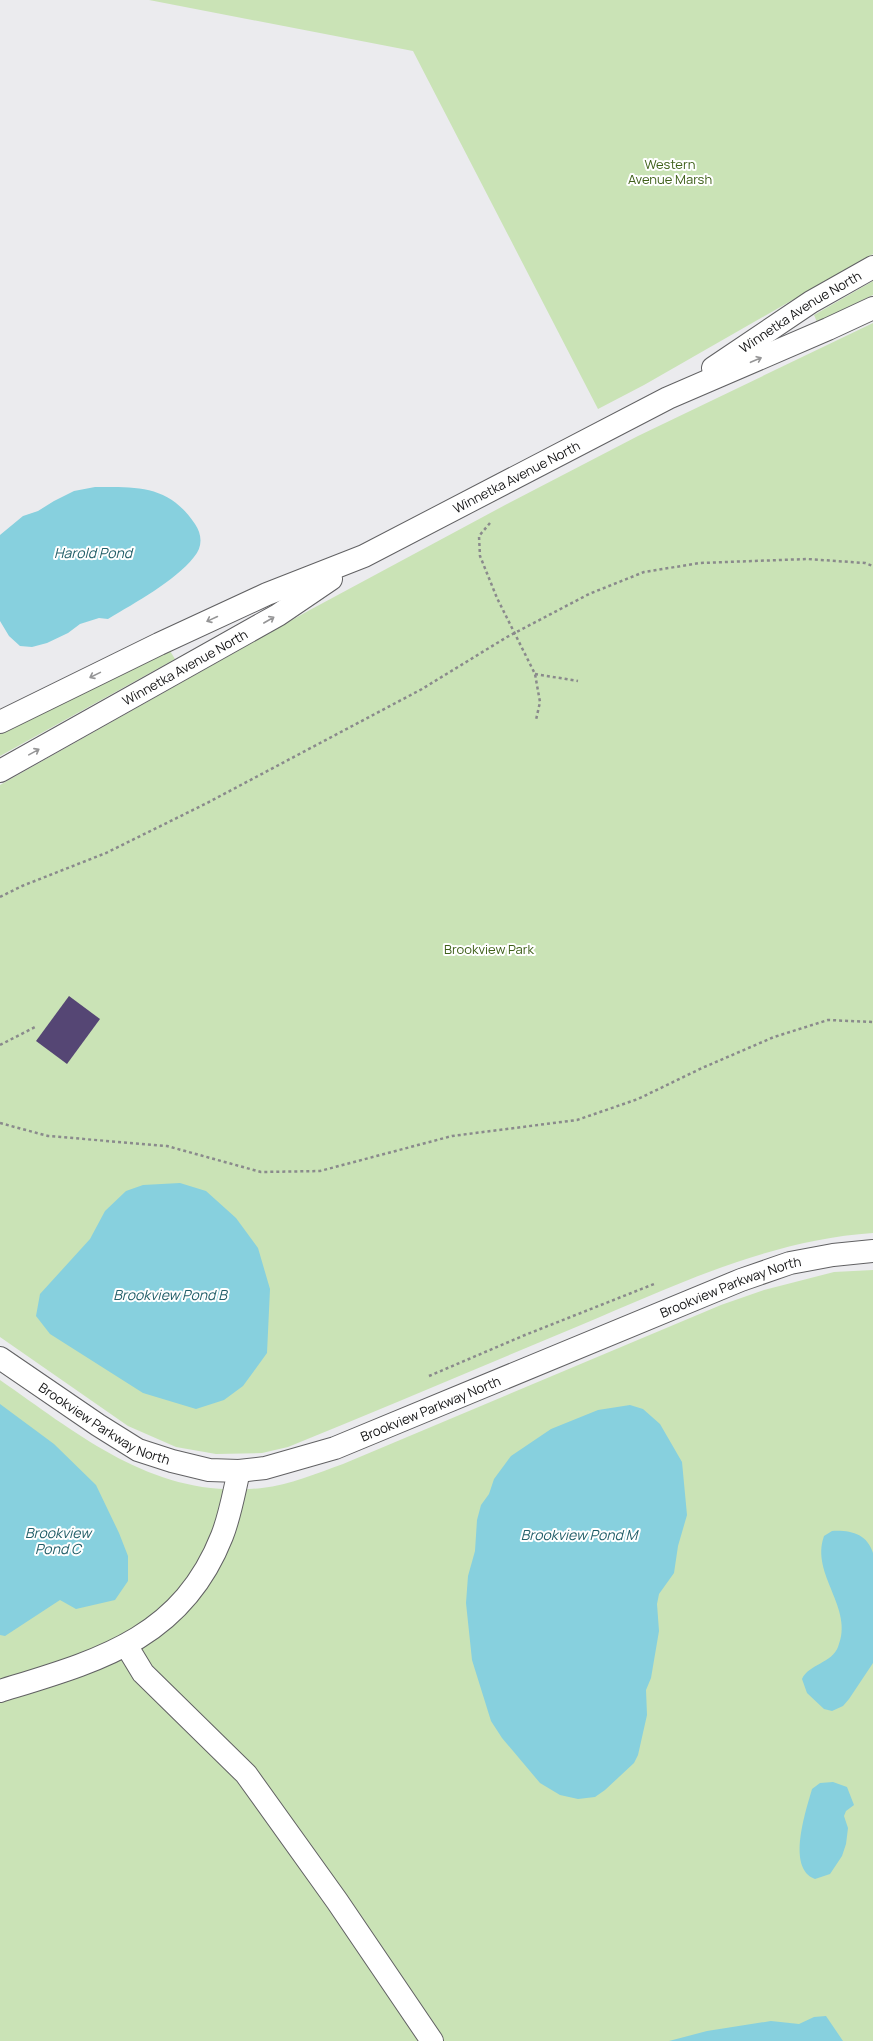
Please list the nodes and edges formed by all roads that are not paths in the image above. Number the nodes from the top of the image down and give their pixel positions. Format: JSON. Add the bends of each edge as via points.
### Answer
{"nodes":[{"id":1,"x":873,"y":267,"type":"edge"},
{"id":2,"x":873,"y":308,"type":"edge"},
{"id":3,"x":668,"y":398,"type":"junction"},
{"id":4,"x":364,"y":556,"type":"junction"},
{"id":5,"x":0,"y":722,"type":"edge"},
{"id":6,"x":0,"y":771,"type":"edge"},
{"id":7,"x":873,"y":1252,"type":"edge"},
{"id":8,"x":0,"y":1358,"type":"edge"},
{"id":9,"x":239,"y":1471,"type":"junction"},
{"id":10,"x":126,"y":1645,"type":"junction"},
{"id":11,"x":0,"y":1691,"type":"edge"},
{"id":12,"x":432,"y":2041,"type":"edge"}],
"edges":[{"from":1,"to":3,"type":"street","name":"Winnetka Avenue North","via":[[811,302]]},
{"from":3,"to":2,"type":"street","name":"Winnetka Avenue North","one_way":true},
{"from":3,"to":4,"type":"street","name":"Winnetka Avenue North"},
{"from":4,"to":5,"type":"street","name":"Winnetka Avenue North","one_way":true,"via":[[267,594]]},
{"from":6,"to":4,"type":"street","name":"Winnetka Avenue North","one_way":true,"via":[[278,615]]},
{"from":7,"to":9,"type":"street","name":"Brookview Parkway North","via":[[833,1255],[790,1263],[741,1280],[335,1448],[265,1468]]},
{"from":8,"to":9,"type":"street","name":"Brookview Parkway North","via":[[138,1450],[209,1470]]},
{"from":9,"to":10,"type":"street","via":[[223,1535],[202,1578],[178,1608],[154,1629]]},
{"from":10,"to":11,"type":"street","via":[[67,1670]]},
{"from":10,"to":12,"type":"street","via":[[143,1673],[246,1774],[337,1901]]}]}
